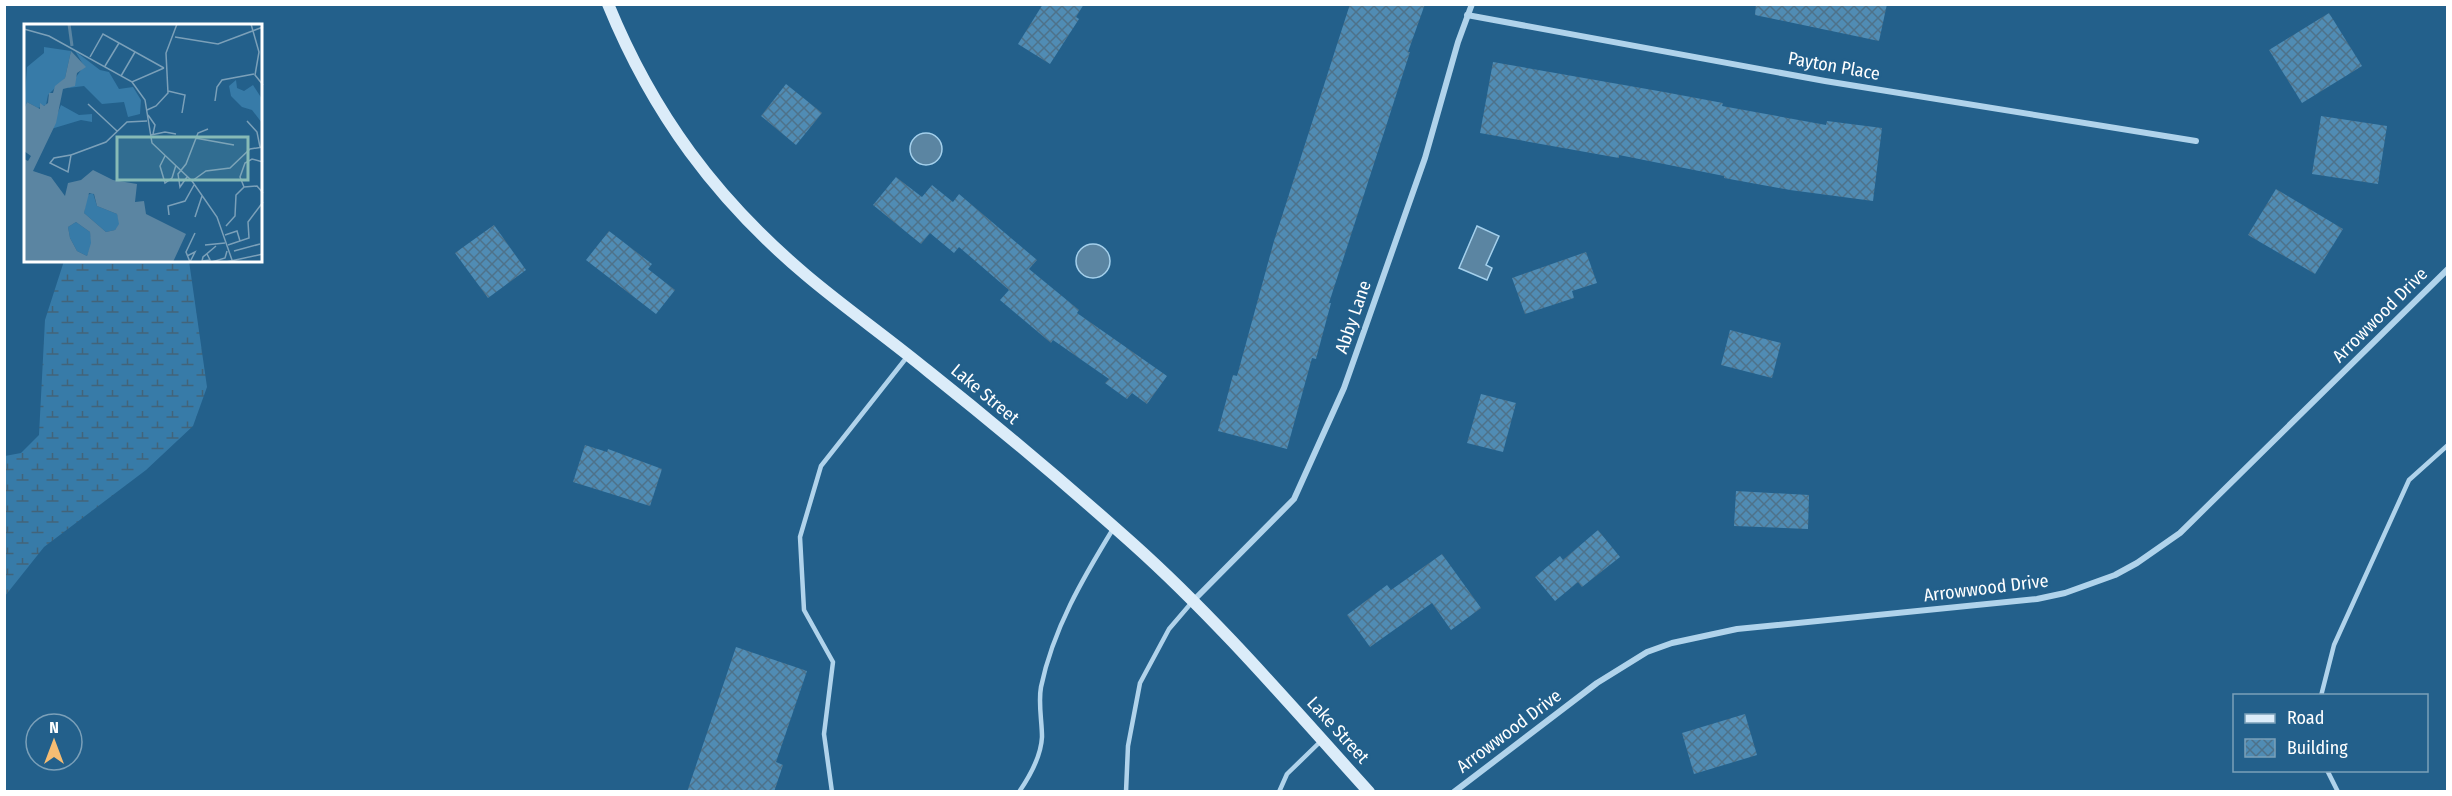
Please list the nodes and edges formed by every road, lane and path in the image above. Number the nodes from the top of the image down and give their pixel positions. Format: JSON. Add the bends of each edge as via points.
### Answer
{"nodes":[{"id":1,"x":608,"y":4,"type":"edge"},
{"id":2,"x":1472,"y":4,"type":"edge"},
{"id":3,"x":1467,"y":15,"type":"junction"},
{"id":4,"x":2196,"y":141,"type":"dead end"},
{"id":5,"x":2448,"y":269,"type":"edge"},
{"id":6,"x":908,"y":355,"type":"junction"},
{"id":7,"x":2448,"y":445,"type":"edge"},
{"id":8,"x":1114,"y":528,"type":"junction"},
{"id":9,"x":1193,"y":601,"type":"junction"},
{"id":10,"x":2322,"y":694,"type":"edge"},
{"id":11,"x":1323,"y":740,"type":"junction"},
{"id":12,"x":2327,"y":772,"type":"edge"},
{"id":13,"x":832,"y":792,"type":"edge"},
{"id":14,"x":1019,"y":792,"type":"edge"},
{"id":15,"x":1126,"y":792,"type":"edge"},
{"id":16,"x":1279,"y":792,"type":"edge"},
{"id":17,"x":1369,"y":792,"type":"edge"},
{"id":18,"x":1454,"y":792,"type":"edge"},
{"id":19,"x":2338,"y":792,"type":"edge"}],
"edges":[{"from":1,"to":6,"type":"main road","name":"Lake Street","via":[[656,103],[708,176],[786,257]]},
{"from":2,"to":3,"type":"street","name":"Abby Lane"},
{"from":3,"to":4,"type":"street","name":"Payton Place","via":[[1835,83]]},
{"from":3,"to":9,"type":"street","name":"Abby Lane","via":[[1425,158],[1344,388],[1294,499]]},
{"from":5,"to":18,"type":"street","name":"Arrowwood Drive","via":[[2180,533],[2123,571],[2093,585],[2037,599],[1737,629],[1672,643],[1647,652],[1597,683]]},
{"from":6,"to":8,"type":"main road","name":"Lake Street"},
{"from":6,"to":13,"type":"lane","via":[[821,466],[800,537],[804,610],[833,662],[824,734]]},
{"from":7,"to":10,"type":"lane","via":[[2409,480],[2334,645]]},
{"from":8,"to":9,"type":"main road","name":"Lake Street"},
{"from":8,"to":14,"type":"lane","via":[[1082,580],[1052,644],[1041,690],[1042,740],[1033,772]]},
{"from":9,"to":11,"type":"main road","name":"Lake Street"},
{"from":9,"to":15,"type":"lane","via":[[1168,629],[1140,683],[1128,746]]},
{"from":11,"to":16,"type":"lane","via":[[1287,774]]},
{"from":11,"to":17,"type":"main road","name":"Lake Street"},
{"from":12,"to":19,"type":"lane"}]}
